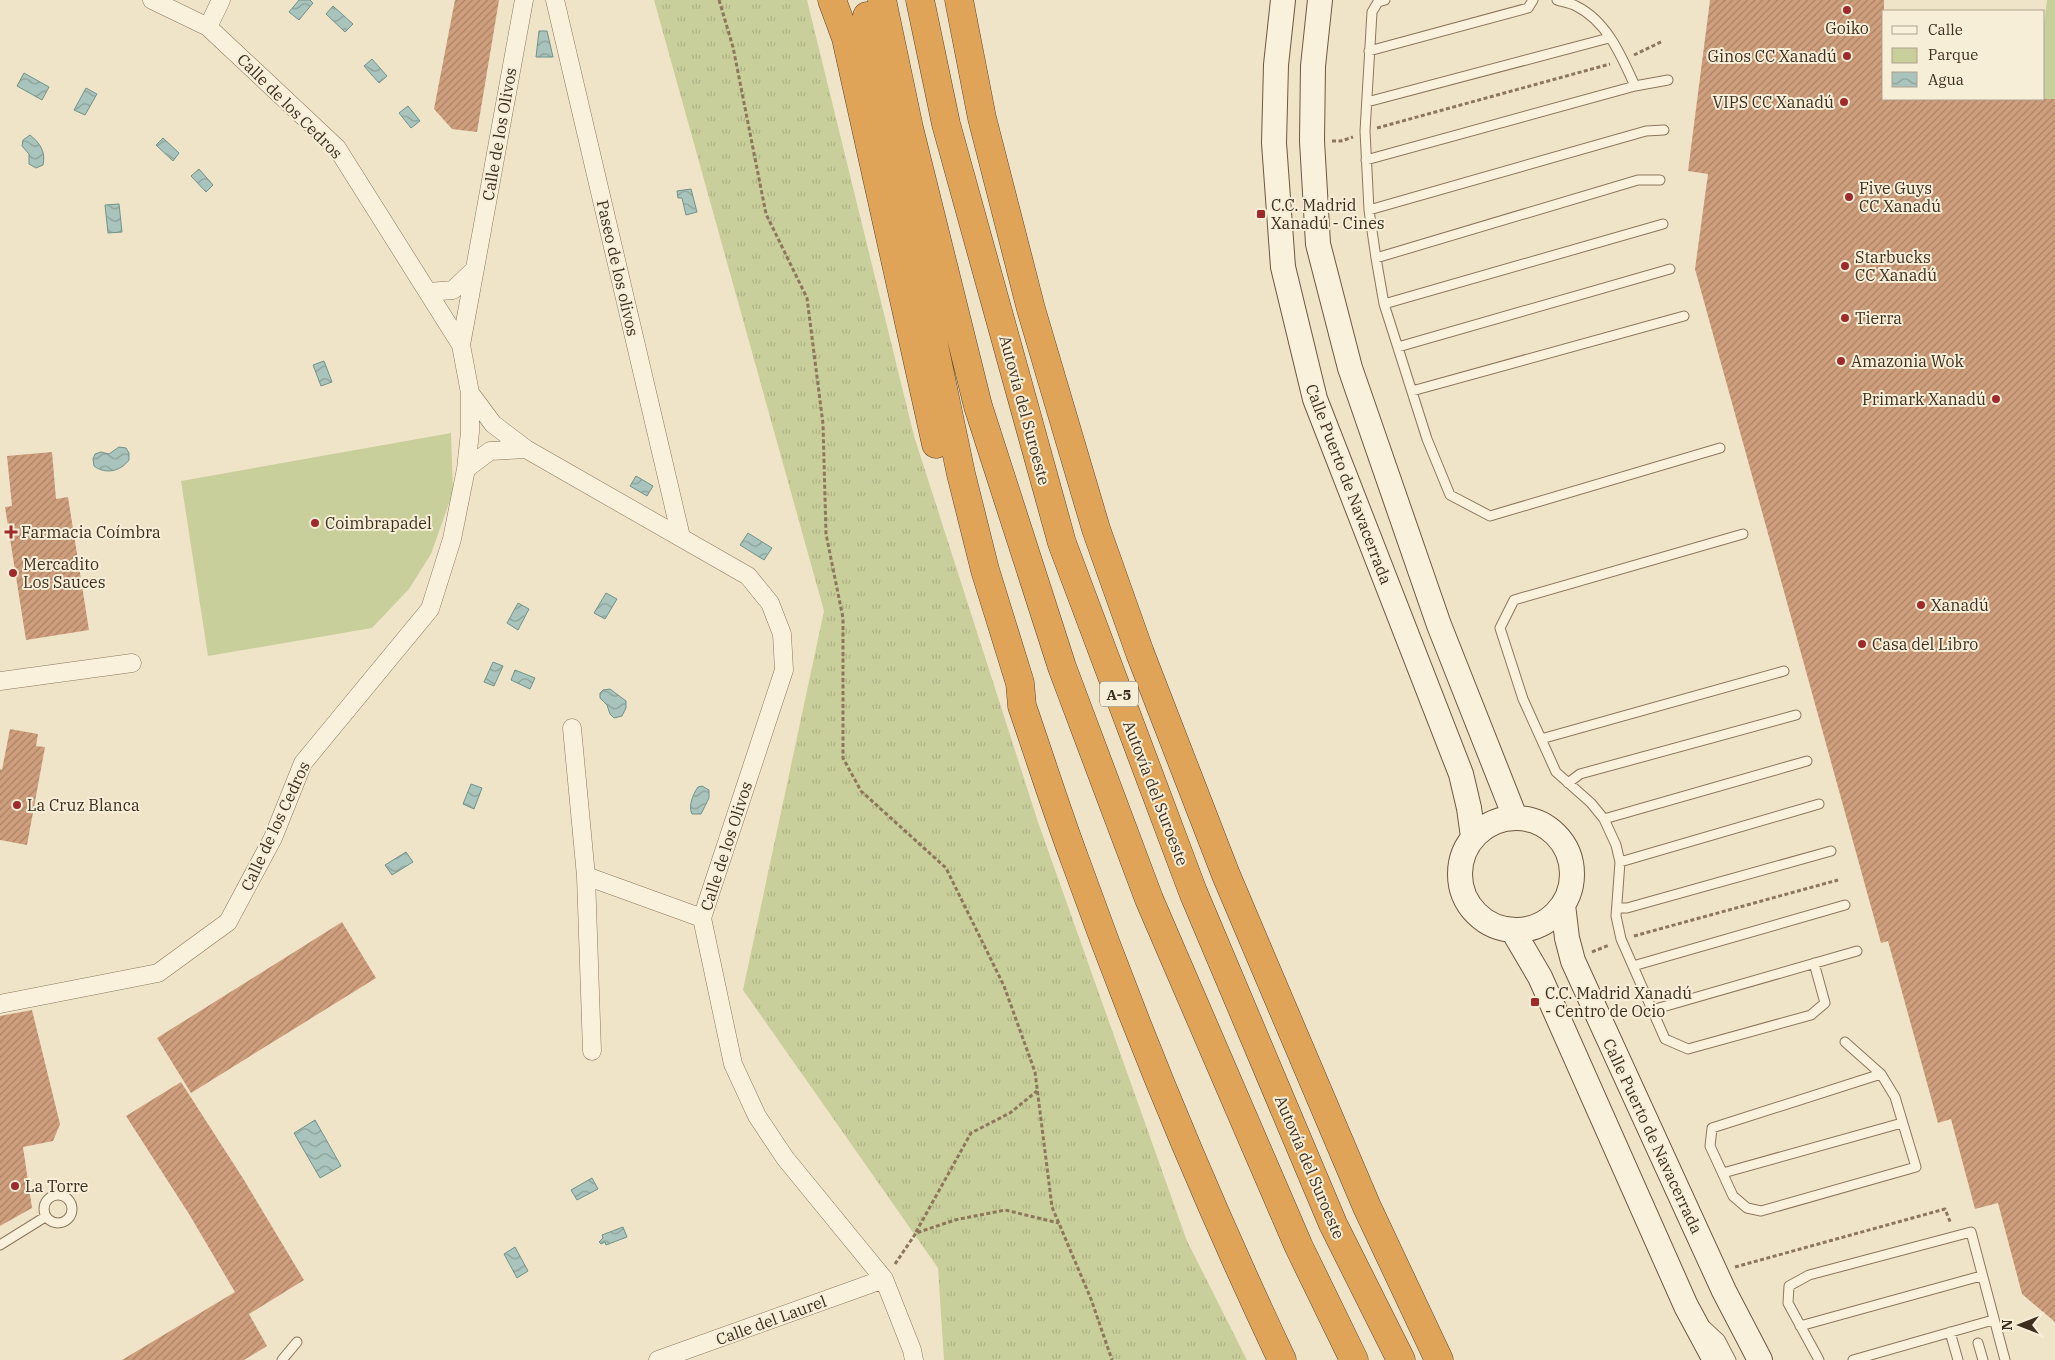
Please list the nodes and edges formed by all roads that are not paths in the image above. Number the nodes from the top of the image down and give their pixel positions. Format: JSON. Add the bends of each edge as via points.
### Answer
{"nodes":[{"id":1,"x":152,"y":0,"type":"edge"},
{"id":2,"x":221,"y":0,"type":"edge"},
{"id":3,"x":524,"y":0,"type":"edge"},
{"id":4,"x":555,"y":0,"type":"edge"},
{"id":5,"x":832,"y":0,"type":"edge"},
{"id":6,"x":843,"y":0,"type":"edge"},
{"id":7,"x":864,"y":0,"type":"edge"},
{"id":8,"x":882,"y":0,"type":"edge"},
{"id":9,"x":920,"y":0,"type":"edge"},
{"id":10,"x":959,"y":0,"type":"edge"},
{"id":11,"x":1283,"y":0,"type":"edge"},
{"id":12,"x":1320,"y":0,"type":"edge"},
{"id":13,"x":1385,"y":0,"type":"edge"},
{"id":14,"x":1533,"y":0,"type":"edge"},
{"id":15,"x":1557,"y":0,"type":"edge"},
{"id":16,"x":208,"y":27,"type":"junction"},
{"id":17,"x":846,"y":38,"type":"junction"},
{"id":18,"x":1609,"y":38,"type":"junction"},
{"id":19,"x":1369,"y":51,"type":"junction"},
{"id":20,"x":1668,"y":80,"type":"dead end"},
{"id":21,"x":1635,"y":86,"type":"junction"},
{"id":22,"x":1367,"y":102,"type":"junction"},
{"id":23,"x":1664,"y":130,"type":"dead end"},
{"id":24,"x":1366,"y":160,"type":"junction"},
{"id":25,"x":1660,"y":180,"type":"dead end"},
{"id":26,"x":1369,"y":210,"type":"junction"},
{"id":27,"x":1663,"y":224,"type":"dead end"},
{"id":28,"x":1376,"y":258,"type":"junction"},
{"id":29,"x":475,"y":269,"type":"junction"},
{"id":30,"x":1670,"y":269,"type":"dead end"},
{"id":31,"x":429,"y":292,"type":"junction"},
{"id":32,"x":1384,"y":304,"type":"junction"},
{"id":33,"x":1684,"y":316,"type":"dead end"},
{"id":34,"x":461,"y":345,"type":"junction"},
{"id":35,"x":1398,"y":347,"type":"junction"},
{"id":36,"x":1412,"y":391,"type":"junction"},
{"id":37,"x":470,"y":393,"type":"junction"},
{"id":38,"x":1720,"y":448,"type":"dead end"},
{"id":39,"x":526,"y":449,"type":"junction"},
{"id":40,"x":466,"y":469,"type":"junction"},
{"id":41,"x":1743,"y":534,"type":"dead end"},
{"id":42,"x":681,"y":537,"type":"junction"},
{"id":43,"x":132,"y":663,"type":"dead end"},
{"id":44,"x":1784,"y":671,"type":"dead end"},
{"id":45,"x":0,"y":681,"type":"edge"},
{"id":46,"x":1022,"y":706,"type":"junction"},
{"id":47,"x":1796,"y":715,"type":"dead end"},
{"id":48,"x":572,"y":728,"type":"dead end"},
{"id":49,"x":1541,"y":739,"type":"junction"},
{"id":50,"x":1808,"y":761,"type":"dead end"},
{"id":51,"x":1568,"y":783,"type":"junction"},
{"id":52,"x":1819,"y":804,"type":"dead end"},
{"id":53,"x":1515,"y":817,"type":"junction"},
{"id":54,"x":1604,"y":819,"type":"junction"},
{"id":55,"x":1473,"y":837,"type":"junction"},
{"id":56,"x":1831,"y":851,"type":"dead end"},
{"id":57,"x":1620,"y":862,"type":"junction"},
{"id":58,"x":586,"y":876,"type":"junction"},
{"id":59,"x":1563,"y":905,"type":"junction"},
{"id":60,"x":1845,"y":905,"type":"dead end"},
{"id":61,"x":1617,"y":908,"type":"junction"},
{"id":62,"x":702,"y":918,"type":"junction"},
{"id":63,"x":1514,"y":931,"type":"junction"},
{"id":64,"x":1857,"y":951,"type":"dead end"},
{"id":65,"x":1814,"y":963,"type":"junction"},
{"id":66,"x":1634,"y":966,"type":"junction"},
{"id":67,"x":0,"y":1004,"type":"edge"},
{"id":68,"x":1652,"y":1010,"type":"junction"},
{"id":69,"x":1844,"y":1042,"type":"dead end"},
{"id":70,"x":592,"y":1051,"type":"dead end"},
{"id":71,"x":1881,"y":1074,"type":"junction"},
{"id":72,"x":1902,"y":1123,"type":"junction"},
{"id":73,"x":1723,"y":1173,"type":"junction"},
{"id":74,"x":45,"y":1217,"type":"dead end"},
{"id":75,"x":0,"y":1244,"type":"edge"},
{"id":76,"x":887,"y":1275,"type":"junction"},
{"id":77,"x":1982,"y":1276,"type":"junction"},
{"id":78,"x":1686,"y":1306,"type":"junction"},
{"id":79,"x":1993,"y":1320,"type":"junction"},
{"id":80,"x":1800,"y":1326,"type":"junction"},
{"id":81,"x":1950,"y":1332,"type":"junction"},
{"id":82,"x":297,"y":1342,"type":"dead end"},
{"id":83,"x":1978,"y":1343,"type":"dead end"},
{"id":84,"x":282,"y":1360,"type":"edge"},
{"id":85,"x":658,"y":1360,"type":"edge"},
{"id":86,"x":914,"y":1360,"type":"edge"},
{"id":87,"x":1282,"y":1360,"type":"edge"},
{"id":88,"x":1354,"y":1360,"type":"edge"},
{"id":89,"x":1401,"y":1360,"type":"edge"},
{"id":90,"x":1439,"y":1360,"type":"edge"},
{"id":91,"x":1714,"y":1360,"type":"edge"},
{"id":92,"x":1731,"y":1360,"type":"edge"},
{"id":93,"x":1760,"y":1360,"type":"edge"},
{"id":94,"x":1818,"y":1360,"type":"edge"},
{"id":95,"x":1853,"y":1360,"type":"edge"},
{"id":96,"x":1958,"y":1360,"type":"edge"},
{"id":97,"x":1983,"y":1360,"type":"edge"},
{"id":98,"x":2005,"y":1360,"type":"edge"}],
"edges":[{"from":1,"to":16,"type":"street","name":"Calle de los Cedros"},
{"from":2,"to":16,"type":"street"},
{"from":3,"to":29,"type":"street","name":"Calle de los Olivos"},
{"from":4,"to":42,"type":"street","name":"Paseo de los olivos"},
{"from":5,"to":17,"type":"highway"},
{"from":6,"to":17,"type":"highway"},
{"from":7,"to":46,"type":"highway","via":[[961,474],[985,570],[1020,684]]},
{"from":8,"to":88,"type":"highway","number":"A-5","via":[[909,128],[978,406],[1062,666],[1149,899],[1299,1247]]},
{"from":9,"to":89,"type":"highway","name":"Autovía del Suroeste","number":"A-5","via":[[946,124],[1062,543],[1193,892],[1333,1224]]},
{"from":10,"to":90,"type":"highway","via":[[982,118],[1031,309],[1096,529],[1130,626],[1226,875],[1367,1207]]},
{"from":11,"to":55,"type":"street","name":"Calle Puerto de Navacerrada","via":[[1276,65],[1274,143],[1283,267],[1315,399],[1461,774]]},
{"from":12,"to":53,"type":"street","via":[[1313,66],[1312,141],[1318,244],[1350,368],[1439,625]]},
{"from":13,"to":19,"type":"lane","via":[[1378,2],[1372,12]]},
{"from":14,"to":19,"type":"lane","via":[[1528,8]]},
{"from":15,"to":18,"type":"lane","via":[[1588,14]]},
{"from":16,"to":31,"type":"street","name":"Calle de los Cedros","via":[[337,148]]},
{"from":17,"to":46,"type":"highway","via":[[935,441],[1011,686]]},
{"from":18,"to":21,"type":"lane","via":[[1620,52]]},
{"from":18,"to":22,"type":"lane"},
{"from":19,"to":22,"type":"lane"},
{"from":20,"to":21,"type":"lane"},
{"from":21,"to":24,"type":"lane"},
{"from":22,"to":24,"type":"lane"},
{"from":23,"to":26,"type":"lane","via":[[1646,132]]},
{"from":24,"to":26,"type":"lane"},
{"from":25,"to":28,"type":"lane","via":[[1638,180]]},
{"from":26,"to":28,"type":"lane"},
{"from":27,"to":32,"type":"lane"},
{"from":28,"to":32,"type":"lane"},
{"from":29,"to":31,"type":"street","via":[[453,290]]},
{"from":29,"to":34,"type":"street","name":"Calle de los Olivos"},
{"from":30,"to":35,"type":"lane"},
{"from":31,"to":34,"type":"street","name":"Calle de los Cedros"},
{"from":32,"to":35,"type":"lane"},
{"from":33,"to":36,"type":"lane"},
{"from":34,"to":37,"type":"street","name":"Calle de los Cedros"},
{"from":35,"to":36,"type":"lane"},
{"from":36,"to":38,"type":"lane","via":[[1450,496],[1490,516]]},
{"from":37,"to":39,"type":"street","name":"Calle de los Olivos","via":[[493,424]]},
{"from":37,"to":40,"type":"street","name":"Calle de los Cedros"},
{"from":39,"to":40,"type":"street","via":[[490,451]]},
{"from":39,"to":42,"type":"street","name":"Calle de los Olivos"},
{"from":40,"to":67,"type":"street","name":"Calle de los Cedros","via":[[452,539],[430,608],[303,763],[273,838],[228,922],[158,973]]},
{"from":41,"to":49,"type":"lane","via":[[1514,600],[1500,628],[1523,699]]},
{"from":42,"to":62,"type":"street","name":"Calle de los Olivos","via":[[748,576],[770,603],[782,634],[784,670]]},
{"from":43,"to":45,"type":"street"},
{"from":44,"to":49,"type":"lane"},
{"from":46,"to":87,"type":"highway","via":[[1074,860],[1142,1034],[1235,1260]]},
{"from":47,"to":51,"type":"lane","via":[[1580,774]]},
{"from":48,"to":58,"type":"street"},
{"from":49,"to":51,"type":"lane","via":[[1556,772]]},
{"from":50,"to":54,"type":"lane"},
{"from":51,"to":54,"type":"lane"},
{"from":52,"to":57,"type":"lane"},
{"from":53,"to":55,"type":"street","via":[[1485,826]]},
{"from":53,"to":59,"type":"street","via":[[1532,819],[1561,839],[1573,872]]},
{"from":54,"to":57,"type":"lane"},
{"from":55,"to":63,"type":"street","via":[[1463,852],[1459,870],[1464,896],[1480,918],[1496,927]]},
{"from":56,"to":61,"type":"lane","via":[[1627,908]]},
{"from":57,"to":61,"type":"lane"},
{"from":58,"to":62,"type":"street"},
{"from":58,"to":70,"type":"street"},
{"from":59,"to":63,"type":"street","via":[[1542,925]]},
{"from":59,"to":93,"type":"street","name":"Calle Puerto de Navacerrada","via":[[1566,938],[1573,961],[1716,1274]]},
{"from":60,"to":66,"type":"lane"},
{"from":61,"to":66,"type":"lane","via":[[1622,939]]},
{"from":62,"to":76,"type":"street","name":"Calle de los Olivos","via":[[733,1064],[757,1116],[785,1158]]},
{"from":63,"to":78,"type":"street","via":[[1540,977]]},
{"from":64,"to":65,"type":"lane"},
{"from":65,"to":68,"type":"lane"},
{"from":65,"to":68,"type":"lane","via":[[1825,1003],[1811,1015],[1688,1049],[1665,1038]]},
{"from":66,"to":68,"type":"lane"},
{"from":69,"to":71,"type":"lane"},
{"from":71,"to":72,"type":"lane","via":[[1895,1097]]},
{"from":71,"to":73,"type":"lane","via":[[1712,1128],[1710,1146]]},
{"from":72,"to":73,"type":"lane"},
{"from":72,"to":73,"type":"lane","via":[[1916,1167],[1779,1206],[1761,1211],[1747,1208],[1733,1196]]},
{"from":74,"to":75,"type":"lane"},
{"from":76,"to":85,"type":"street","name":"Calle del Laurel"},
{"from":76,"to":86,"type":"street","name":"Calle de los Olivos"},
{"from":77,"to":79,"type":"lane"},
{"from":77,"to":80,"type":"lane"},
{"from":77,"to":80,"type":"lane","via":[[1971,1232],[1809,1275],[1789,1286],[1788,1304]]},
{"from":78,"to":91,"type":"street"},
{"from":78,"to":92,"type":"lane","via":[[1720,1339]]},
{"from":79,"to":81,"type":"lane"},
{"from":79,"to":98,"type":"lane"},
{"from":80,"to":94,"type":"lane"},
{"from":81,"to":95,"type":"lane"},
{"from":81,"to":96,"type":"lane"},
{"from":82,"to":84,"type":"lane"},
{"from":83,"to":97,"type":"lane"}]}
